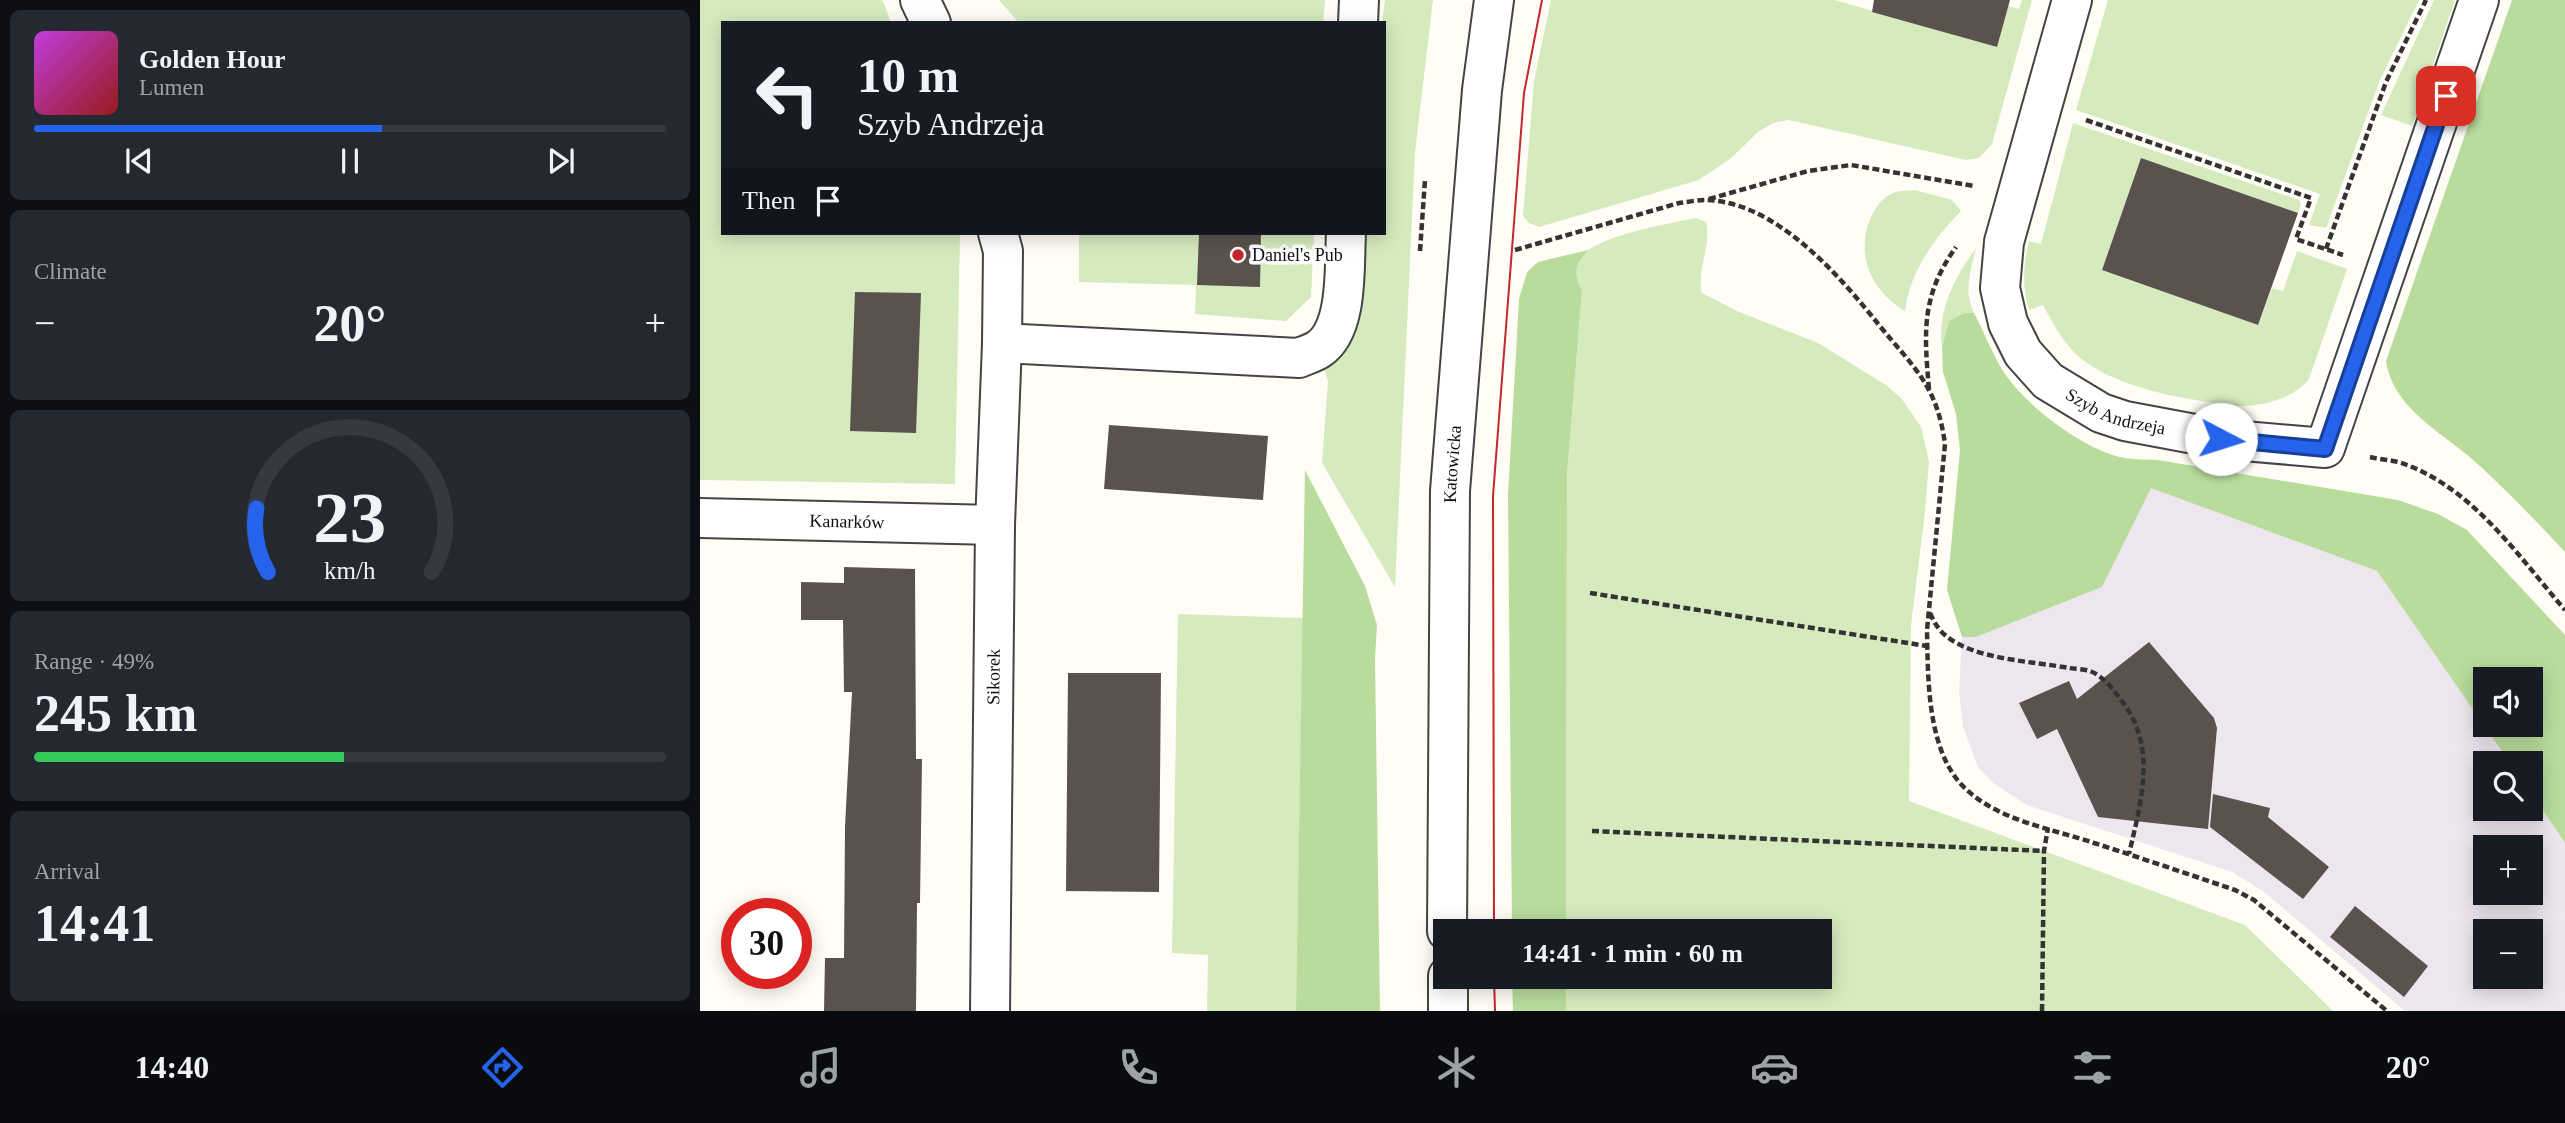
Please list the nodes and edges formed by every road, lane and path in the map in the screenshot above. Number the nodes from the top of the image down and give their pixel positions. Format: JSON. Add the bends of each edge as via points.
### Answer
{"nodes":[{"id":1,"x":920,"y":0,"type":"edge"},
{"id":2,"x":1359,"y":0,"type":"edge"},
{"id":3,"x":1494,"y":0,"type":"edge"},
{"id":4,"x":2072,"y":0,"type":"edge"},
{"id":5,"x":2426,"y":0,"type":"edge"},
{"id":6,"x":2479,"y":0,"type":"edge"},
{"id":7,"x":930,"y":21,"type":"edge"},
{"id":8,"x":1358,"y":21,"type":"edge"},
{"id":9,"x":2075,"y":117,"type":"dead end"},
{"id":10,"x":1706,"y":200,"type":"junction"},
{"id":11,"x":2014,"y":204,"type":"junction"},
{"id":12,"x":999,"y":235,"type":"edge"},
{"id":13,"x":1346,"y":235,"type":"edge"},
{"id":14,"x":2326,"y":249,"type":"junction"},
{"id":15,"x":1467,"y":264,"type":"junction"},
{"id":16,"x":2386,"y":270,"type":"junction"},
{"id":17,"x":1002,"y":343,"type":"junction"},
{"id":18,"x":1930,"y":390,"type":"junction"},
{"id":19,"x":2325,"y":449,"type":"junction"},
{"id":20,"x":700,"y":518,"type":"edge"},
{"id":21,"x":995,"y":526,"type":"junction"},
{"id":22,"x":1590,"y":593,"type":"dead end"},
{"id":23,"x":2565,"y":610,"type":"edge"},
{"id":24,"x":1929,"y":612,"type":"junction"},
{"id":25,"x":1927,"y":646,"type":"junction"},
{"id":26,"x":2048,"y":828,"type":"junction"},
{"id":27,"x":1592,"y":831,"type":"dead end"},
{"id":28,"x":2044,"y":851,"type":"junction"},
{"id":29,"x":2129,"y":854,"type":"junction"},
{"id":30,"x":1447,"y":919,"type":"edge"},
{"id":31,"x":1448,"y":989,"type":"edge"},
{"id":32,"x":990,"y":1011,"type":"edge"},
{"id":33,"x":1448,"y":1011,"type":"edge"},
{"id":34,"x":2042,"y":1011,"type":"edge"},
{"id":35,"x":2387,"y":1011,"type":"edge"}],
"edges":[{"from":1,"to":7,"type":"street"},
{"from":2,"to":8,"type":"street"},
{"from":3,"to":15,"type":"street","name":"Katowicka"},
{"from":4,"to":11,"type":"street","name":"Szyb Andrzeja"},
{"from":5,"to":14,"type":"path","via":[[2386,82]]},
{"from":6,"to":16,"type":"street"},
{"from":9,"to":14,"type":"path","via":[[2311,198],[2296,239]]},
{"from":10,"to":11,"type":"path","via":[[1808,171],[1851,164]]},
{"from":10,"to":15,"type":"path","via":[[1679,203]]},
{"from":10,"to":18,"type":"path","via":[[1748,211],[1777,225],[1830,267],[1915,366]]},
{"from":11,"to":18,"type":"path","via":[[1956,247],[1943,266],[1925,323]]},
{"from":11,"to":19,"type":"street","name":"Szyb Andrzeja","via":[[2004,242],[2000,288],[2008,323],[2023,352],[2048,381],[2101,414],[2125,421],[2221,439]]},
{"from":12,"to":17,"type":"street","name":"Sikorek","via":[[1003,251]]},
{"from":13,"to":17,"type":"street","via":[[1342,307],[1335,330],[1321,348],[1299,358]]},
{"from":14,"to":16,"type":"path"},
{"from":15,"to":30,"type":"street","name":"Katowicka","via":[[1450,491]]},
{"from":16,"to":19,"type":"street"},
{"from":17,"to":21,"type":"street","name":"Sikorek"},
{"from":18,"to":24,"type":"path","via":[[1941,415],[1945,444]]},
{"from":19,"to":23,"type":"path","via":[[2406,464],[2442,483],[2475,507]]},
{"from":20,"to":21,"type":"street","name":"Kanarków"},
{"from":21,"to":32,"type":"street","name":"Sikorek"},
{"from":22,"to":25,"type":"path"},
{"from":24,"to":25,"type":"path"},
{"from":24,"to":29,"type":"path","via":[[1938,629],[1961,646],[2090,671],[2117,694],[2142,739],[2145,772]]},
{"from":25,"to":26,"type":"path","via":[[1932,716],[1959,782],[1998,811]]},
{"from":26,"to":28,"type":"path"},
{"from":26,"to":29,"type":"path"},
{"from":27,"to":28,"type":"path"},
{"from":28,"to":34,"type":"path"},
{"from":29,"to":35,"type":"path","via":[[2254,900]]},
{"from":31,"to":33,"type":"street"}]}
